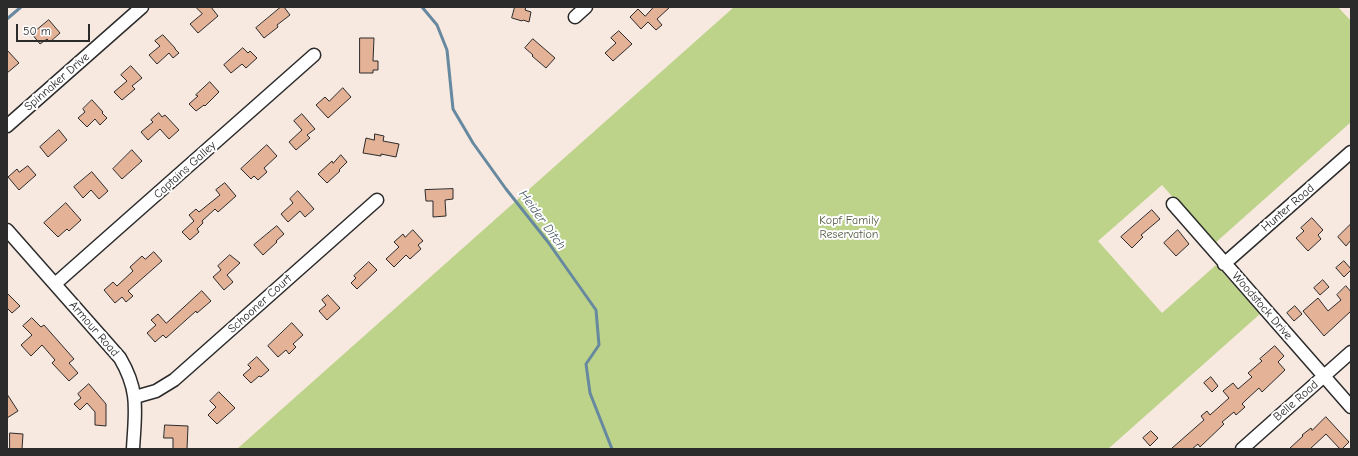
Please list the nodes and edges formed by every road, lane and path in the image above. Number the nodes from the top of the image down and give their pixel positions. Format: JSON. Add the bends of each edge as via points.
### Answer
{"nodes":[{"id":1,"x":142,"y":7,"type":"edge"},
{"id":2,"x":586,"y":7,"type":"edge"},
{"id":3,"x":575,"y":17,"type":"dead end"},
{"id":4,"x":314,"y":55,"type":"dead end"},
{"id":5,"x":7,"y":126,"type":"edge"},
{"id":6,"x":1351,"y":152,"type":"edge"},
{"id":7,"x":377,"y":200,"type":"dead end"},
{"id":8,"x":1173,"y":204,"type":"dead end"},
{"id":9,"x":7,"y":230,"type":"edge"},
{"id":10,"x":1224,"y":264,"type":"junction"},
{"id":11,"x":55,"y":284,"type":"junction"},
{"id":12,"x":1351,"y":352,"type":"edge"},
{"id":13,"x":1324,"y":376,"type":"junction"},
{"id":14,"x":135,"y":397,"type":"junction"},
{"id":15,"x":1351,"y":407,"type":"edge"},
{"id":16,"x":133,"y":449,"type":"edge"},
{"id":17,"x":1242,"y":449,"type":"edge"}],
"edges":[{"from":1,"to":5,"type":"street","name":"Spinnaker Drive"},
{"from":2,"to":3,"type":"street"},
{"from":4,"to":11,"type":"street","name":"Captains Galley"},
{"from":6,"to":10,"type":"street","name":"Hunter Road"},
{"from":7,"to":14,"type":"street","name":"Schooner Court","via":[[174,380],[156,391]]},
{"from":8,"to":10,"type":"street","name":"Woodstock Drive"},
{"from":9,"to":11,"type":"street","name":"Armour Road"},
{"from":10,"to":13,"type":"street","name":"Woodstock Drive"},
{"from":11,"to":14,"type":"street","name":"Armour Road","via":[[120,358],[130,376]]},
{"from":12,"to":13,"type":"street","name":"Belle Road"},
{"from":13,"to":15,"type":"street","name":"Woodstock Drive"},
{"from":13,"to":17,"type":"street","name":"Belle Road"},
{"from":14,"to":16,"type":"street","name":"Armour Road"}]}
